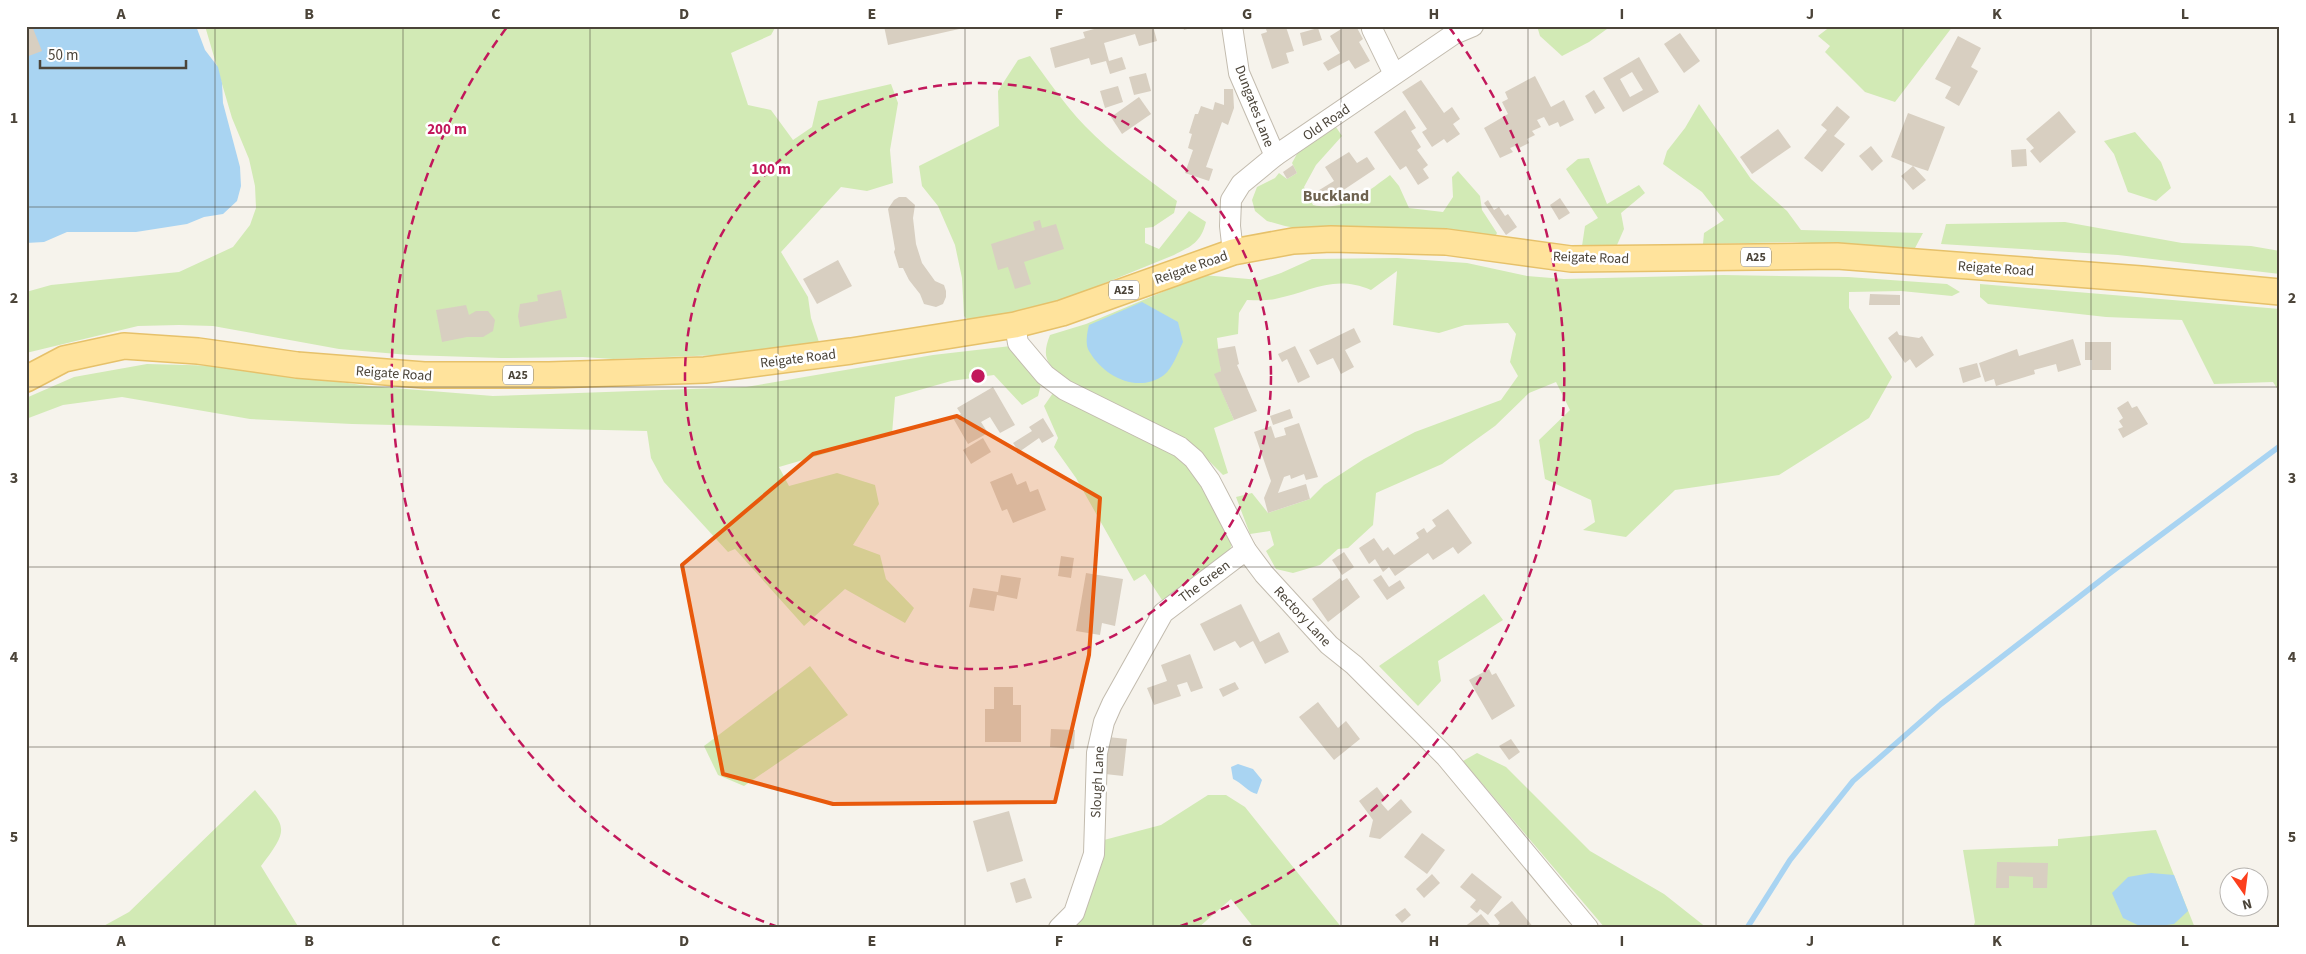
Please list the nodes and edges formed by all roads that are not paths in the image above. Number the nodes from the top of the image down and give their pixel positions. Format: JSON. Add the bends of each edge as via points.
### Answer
{"nodes":[{"id":1,"x":1232,"y":26,"type":"edge"},
{"id":2,"x":1473,"y":26,"type":"edge"},
{"id":3,"x":1372,"y":29,"type":"dead end"},
{"id":4,"x":1394,"y":74,"type":"junction"},
{"id":5,"x":1275,"y":156,"type":"junction"},
{"id":6,"x":1233,"y":252,"type":"junction"},
{"id":7,"x":2280,"y":292,"type":"edge"},
{"id":8,"x":1015,"y":325,"type":"junction"},
{"id":9,"x":26,"y":379,"type":"edge"},
{"id":10,"x":1246,"y":550,"type":"junction"},
{"id":11,"x":1163,"y":613,"type":"joint"},
{"id":12,"x":1059,"y":928,"type":"edge"},
{"id":13,"x":1588,"y":928,"type":"edge"}],
"edges":[{"from":1,"to":5,"type":"street","name":"Dungates Lane","via":[[1240,73]]},
{"from":2,"to":4,"type":"street","name":"Old Road","via":[[1454,34]]},
{"from":3,"to":4,"type":"street"},
{"from":4,"to":5,"type":"street","name":"Old Road"},
{"from":5,"to":6,"type":"street","name":"Old Road","via":[[1241,184],[1231,200]]},
{"from":6,"to":7,"type":"main road","name":"Reigate Road","number":"A25","via":[[1293,241],[1331,239],[1446,242],[1571,259],[1837,256]]},
{"from":6,"to":8,"type":"main road","name":"Reigate Road","number":"A25","via":[[1062,313]]},
{"from":8,"to":9,"type":"main road","name":"Reigate Road","number":"A25","via":[[706,370],[424,375],[124,346],[64,359]]},
{"from":8,"to":10,"type":"street","name":"Rectory Lane","via":[[1018,343],[1045,375],[1065,390],[1180,448],[1194,459],[1210,481]]},
{"from":10,"to":11,"type":"street","name":"The Green"},
{"from":10,"to":13,"type":"street","name":"Rectory Lane","via":[[1329,645],[1354,665],[1446,757]]},
{"from":11,"to":12,"type":"street","name":"Slough Lane","via":[[1126,676],[1104,722],[1097,762],[1094,854],[1074,912]]}]}
